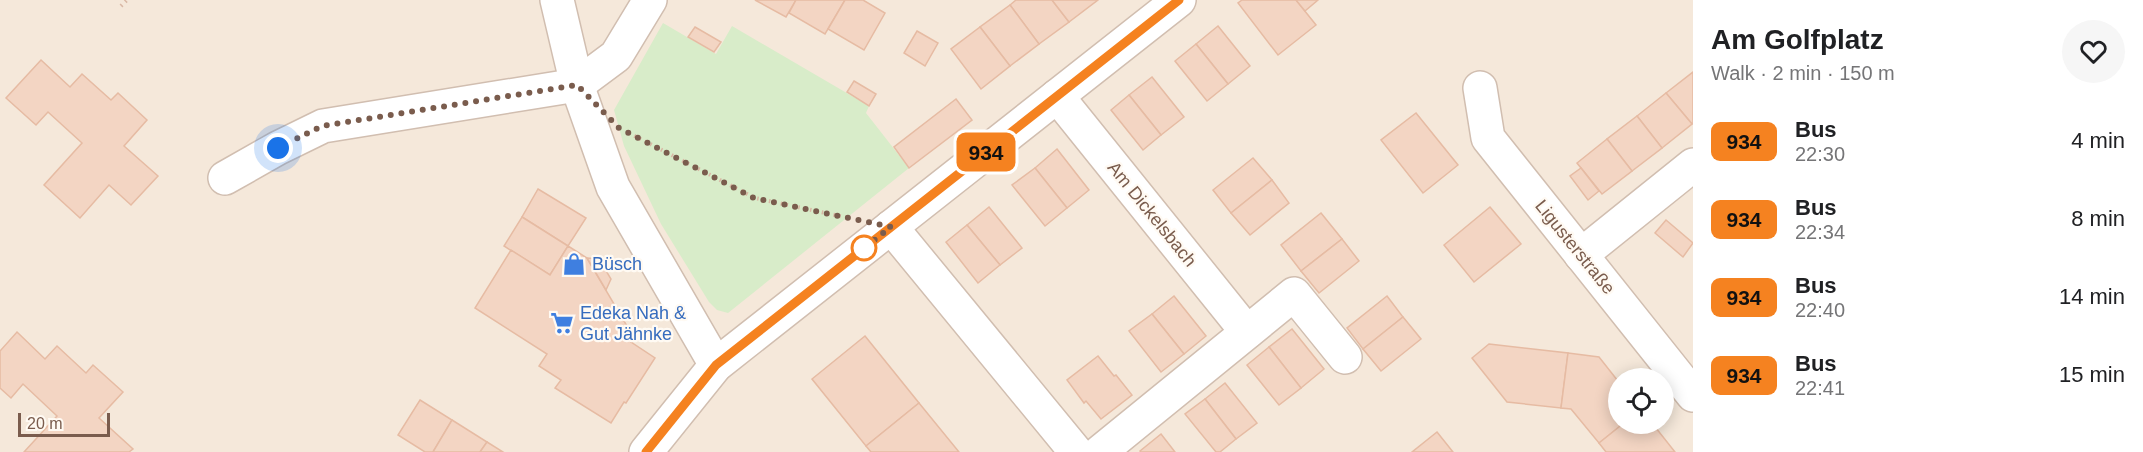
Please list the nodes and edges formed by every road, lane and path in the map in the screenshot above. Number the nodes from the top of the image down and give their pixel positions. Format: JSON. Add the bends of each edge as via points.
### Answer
{"nodes":[{"id":1,"x":127,"y":0,"type":"edge"},
{"id":2,"x":557,"y":0,"type":"edge"},
{"id":3,"x":650,"y":0,"type":"edge"},
{"id":4,"x":1179,"y":0,"type":"edge"},
{"id":5,"x":121,"y":6,"type":"dead end"},
{"id":6,"x":577,"y":85,"type":"junction"},
{"id":7,"x":1480,"y":88,"type":"dead end"},
{"id":8,"x":1057,"y":96,"type":"junction"},
{"id":9,"x":628,"y":132,"type":"dead end"},
{"id":10,"x":1693,"y":165,"type":"edge"},
{"id":11,"x":225,"y":178,"type":"dead end"},
{"id":12,"x":891,"y":227,"type":"junction"},
{"id":13,"x":1581,"y":255,"type":"junction"},
{"id":14,"x":1247,"y":332,"type":"junction"},
{"id":15,"x":1345,"y":357,"type":"dead end"},
{"id":16,"x":716,"y":365,"type":"junction"},
{"id":17,"x":1693,"y":395,"type":"edge"},
{"id":18,"x":646,"y":452,"type":"edge"},
{"id":19,"x":1076,"y":452,"type":"edge"},
{"id":20,"x":1100,"y":452,"type":"edge"}],
"edges":[{"from":1,"to":5,"type":"path"},
{"from":2,"to":6,"type":"street"},
{"from":3,"to":6,"type":"street","via":[[616,56]]},
{"from":4,"to":8,"type":"street"},
{"from":6,"to":11,"type":"street","via":[[322,126]]},
{"from":6,"to":16,"type":"street","via":[[613,187]]},
{"from":7,"to":13,"type":"street","name":"Ligusterstraße","via":[[1488,138]]},
{"from":8,"to":12,"type":"street"},
{"from":8,"to":14,"type":"street","name":"Am Dickelsbach"},
{"from":9,"to":12,"type":"path","via":[[754,198]]},
{"from":10,"to":13,"type":"street"},
{"from":12,"to":16,"type":"street"},
{"from":12,"to":19,"type":"street"},
{"from":13,"to":17,"type":"street","name":"Ligusterstraße"},
{"from":14,"to":15,"type":"street","via":[[1294,294]]},
{"from":14,"to":20,"type":"street"},
{"from":16,"to":18,"type":"street"}]}
